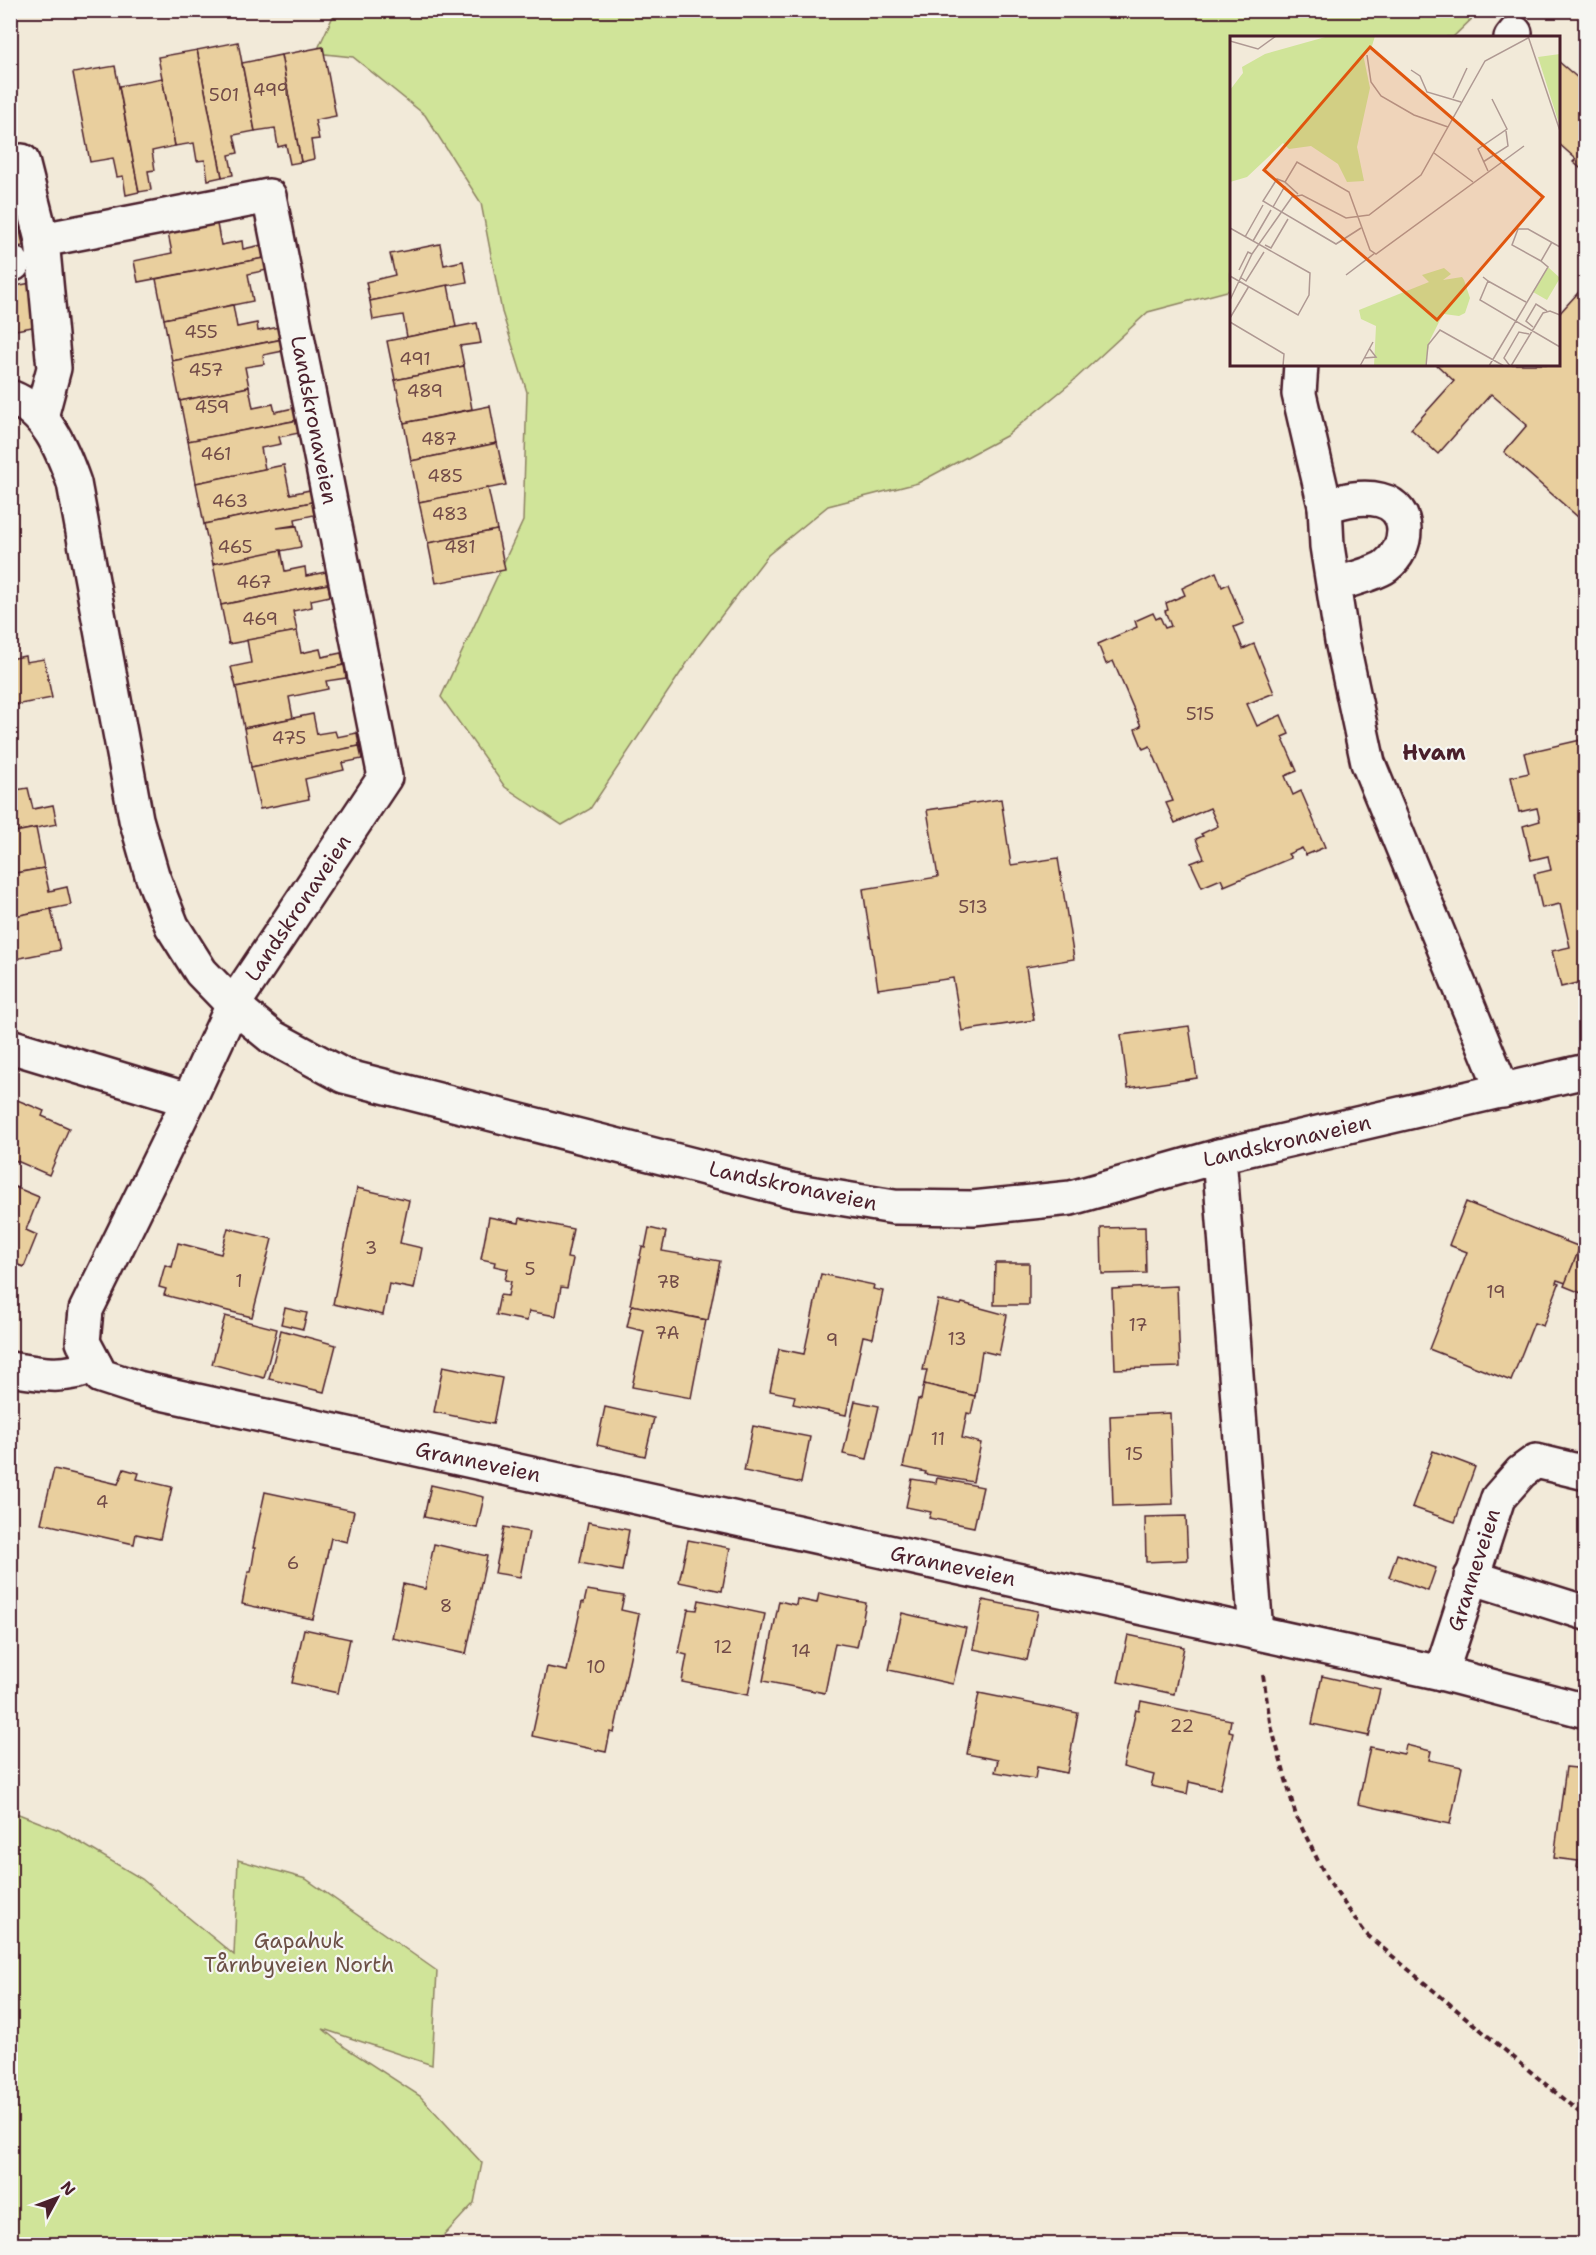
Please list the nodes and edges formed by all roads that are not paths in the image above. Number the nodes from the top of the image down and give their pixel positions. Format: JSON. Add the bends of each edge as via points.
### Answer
{"nodes":[{"id":1,"x":10,"y":163,"type":"edge"},
{"id":2,"x":42,"y":240,"type":"junction"},
{"id":3,"x":1301,"y":366,"type":"edge"},
{"id":4,"x":10,"y":397,"type":"edge"},
{"id":5,"x":41,"y":417,"type":"junction"},
{"id":6,"x":1325,"y":506,"type":"junction"},
{"id":7,"x":1334,"y":585,"type":"junction"},
{"id":8,"x":233,"y":1005,"type":"junction"},
{"id":9,"x":10,"y":1046,"type":"edge"},
{"id":10,"x":1586,"y":1071,"type":"edge"},
{"id":11,"x":1503,"y":1091,"type":"junction"},
{"id":12,"x":189,"y":1100,"type":"junction"},
{"id":13,"x":1219,"y":1156,"type":"junction"},
{"id":14,"x":95,"y":1365,"type":"junction"},
{"id":15,"x":10,"y":1369,"type":"edge"},
{"id":16,"x":1586,"y":1473,"type":"edge"},
{"id":17,"x":1471,"y":1577,"type":"junction"},
{"id":18,"x":1586,"y":1613,"type":"edge"},
{"id":19,"x":1256,"y":1632,"type":"junction"},
{"id":20,"x":1441,"y":1673,"type":"junction"},
{"id":21,"x":1586,"y":1711,"type":"edge"}],
"edges":[{"from":1,"to":2,"type":"street","via":[[22,161]]},
{"from":2,"to":5,"type":"street","via":[[54,368]]},
{"from":2,"to":8,"type":"street","name":"Landskronaveien","via":[[269,196],[385,777]]},
{"from":3,"to":6,"type":"street","via":[[1299,394]]},
{"from":4,"to":5,"type":"street","name":"Landskronaveien"},
{"from":5,"to":8,"type":"street","name":"Landskronaveien","via":[[61,447],[74,483],[136,819],[152,876],[172,926],[201,972]]},
{"from":6,"to":7,"type":"street","via":[[1326,546]]},
{"from":6,"to":7,"type":"street","via":[[1353,499],[1380,500],[1399,512],[1404,525],[1402,549],[1384,568]]},
{"from":7,"to":11,"type":"street","via":[[1368,763]]},
{"from":8,"to":12,"type":"street"},
{"from":8,"to":13,"type":"street","name":"Landskronaveien","via":[[272,1036],[344,1076],[791,1190],[894,1207],[973,1208],[1071,1198]]},
{"from":9,"to":12,"type":"street"},
{"from":10,"to":11,"type":"street","name":"Landskronaveien"},
{"from":11,"to":13,"type":"street","name":"Landskronaveien"},
{"from":12,"to":14,"type":"street","via":[[86,1310],[83,1342]]},
{"from":13,"to":19,"type":"street"},
{"from":14,"to":15,"type":"street","via":[[71,1374],[49,1376]]},
{"from":14,"to":19,"type":"street","name":"Granneveien","via":[[101,1376],[138,1388]]},
{"from":16,"to":17,"type":"street","name":"Granneveien","via":[[1536,1461],[1521,1472],[1498,1498]]},
{"from":17,"to":18,"type":"street"},
{"from":17,"to":20,"type":"street","name":"Granneveien"},
{"from":19,"to":20,"type":"street","name":"Granneveien"},
{"from":20,"to":21,"type":"street","name":"Granneveien"}]}
